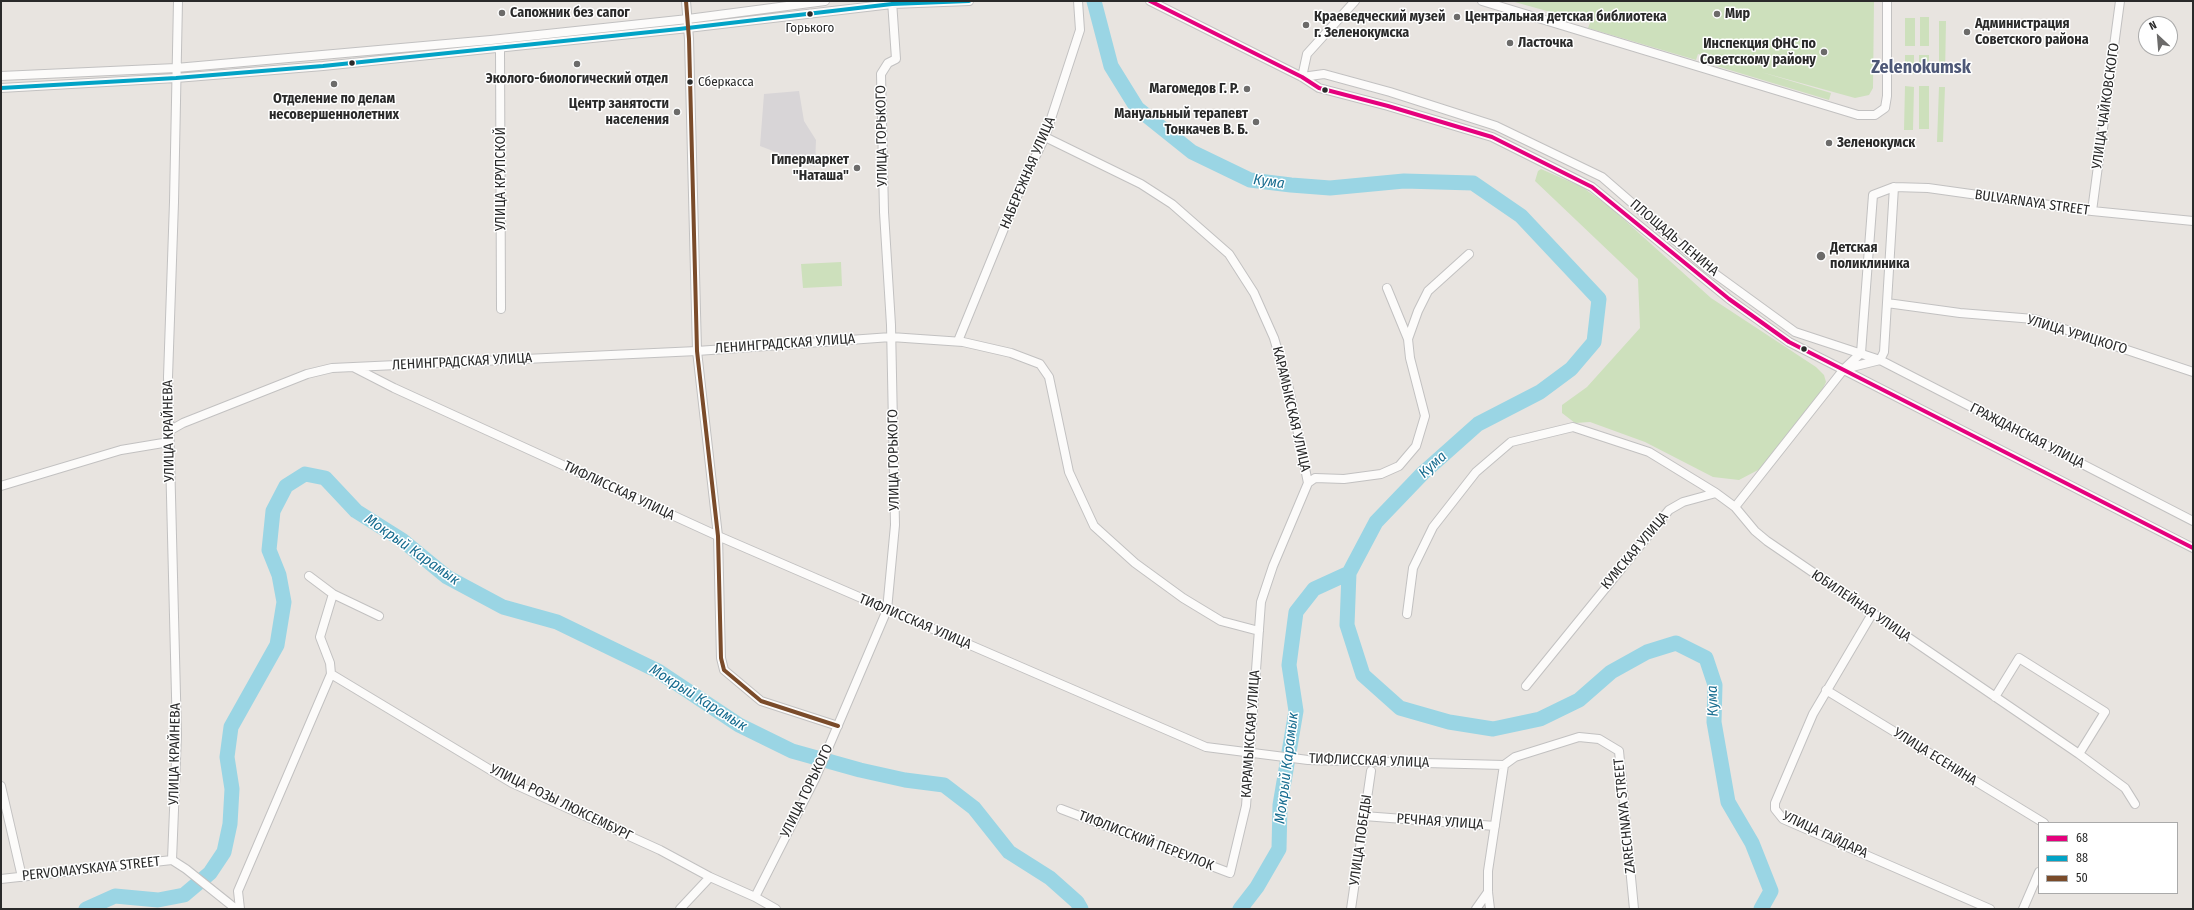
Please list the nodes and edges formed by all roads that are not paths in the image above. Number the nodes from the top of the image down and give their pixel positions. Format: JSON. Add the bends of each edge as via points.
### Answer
{"nodes":[{"id":1,"x":178,"y":1,"type":"edge"},
{"id":2,"x":686,"y":1,"type":"edge"},
{"id":3,"x":825,"y":1,"type":"edge"},
{"id":4,"x":969,"y":1,"type":"edge"},
{"id":5,"x":1078,"y":1,"type":"edge"},
{"id":6,"x":1150,"y":1,"type":"edge"},
{"id":7,"x":1355,"y":1,"type":"edge"},
{"id":8,"x":1482,"y":1,"type":"edge"},
{"id":9,"x":1887,"y":1,"type":"edge"},
{"id":10,"x":2120,"y":1,"type":"edge"},
{"id":11,"x":892,"y":2,"type":"edge"},
{"id":12,"x":688,"y":19,"type":"junction"},
{"id":13,"x":689,"y":28,"type":"junction"},
{"id":14,"x":500,"y":48,"type":"junction"},
{"id":15,"x":176,"y":68,"type":"junction"},
{"id":16,"x":1,"y":76,"type":"edge"},
{"id":17,"x":1302,"y":77,"type":"junction"},
{"id":18,"x":176,"y":78,"type":"junction"},
{"id":19,"x":1,"y":88,"type":"edge"},
{"id":20,"x":1045,"y":137,"type":"junction"},
{"id":21,"x":1894,"y":187,"type":"junction"},
{"id":22,"x":2092,"y":211,"type":"junction"},
{"id":23,"x":2193,"y":221,"type":"edge"},
{"id":24,"x":1469,"y":254,"type":"dead end"},
{"id":25,"x":1388,"y":288,"type":"dead end"},
{"id":26,"x":1887,"y":303,"type":"junction"},
{"id":27,"x":501,"y":309,"type":"dead end"},
{"id":28,"x":891,"y":337,"type":"junction"},
{"id":29,"x":1408,"y":339,"type":"junction"},
{"id":30,"x":958,"y":341,"type":"junction"},
{"id":31,"x":697,"y":351,"type":"junction"},
{"id":32,"x":1861,"y":353,"type":"junction"},
{"id":33,"x":1880,"y":360,"type":"junction"},
{"id":34,"x":355,"y":368,"type":"junction"},
{"id":35,"x":1844,"y":369,"type":"junction"},
{"id":36,"x":2193,"y":372,"type":"edge"},
{"id":37,"x":169,"y":431,"type":"junction"},
{"id":38,"x":166,"y":442,"type":"junction"},
{"id":39,"x":1308,"y":483,"type":"junction"},
{"id":40,"x":1,"y":486,"type":"edge"},
{"id":41,"x":1716,"y":493,"type":"junction"},
{"id":42,"x":1735,"y":507,"type":"junction"},
{"id":43,"x":2193,"y":521,"type":"edge"},
{"id":44,"x":718,"y":536,"type":"junction"},
{"id":45,"x":2193,"y":548,"type":"edge"},
{"id":46,"x":309,"y":576,"type":"dead end"},
{"id":47,"x":333,"y":594,"type":"junction"},
{"id":48,"x":887,"y":610,"type":"junction"},
{"id":49,"x":1407,"y":614,"type":"dead end"},
{"id":50,"x":1872,"y":614,"type":"junction"},
{"id":51,"x":379,"y":616,"type":"dead end"},
{"id":52,"x":1259,"y":631,"type":"junction"},
{"id":53,"x":331,"y":674,"type":"junction"},
{"id":54,"x":1526,"y":686,"type":"dead end"},
{"id":55,"x":1826,"y":690,"type":"junction"},
{"id":56,"x":1995,"y":697,"type":"junction"},
{"id":57,"x":838,"y":726,"type":"junction"},
{"id":58,"x":1250,"y":753,"type":"junction"},
{"id":59,"x":2079,"y":754,"type":"junction"},
{"id":60,"x":1504,"y":765,"type":"junction"},
{"id":61,"x":1371,"y":771,"type":"dead end"},
{"id":62,"x":1,"y":786,"type":"edge"},
{"id":63,"x":2135,"y":804,"type":"dead end"},
{"id":64,"x":1061,"y":809,"type":"dead end"},
{"id":65,"x":1364,"y":816,"type":"junction"},
{"id":66,"x":2042,"y":822,"type":"edge"},
{"id":67,"x":1495,"y":826,"type":"junction"},
{"id":68,"x":172,"y":860,"type":"junction"},
{"id":69,"x":1230,"y":873,"type":"joint"},
{"id":70,"x":2038,"y":874,"type":"edge"},
{"id":71,"x":22,"y":877,"type":"junction"},
{"id":72,"x":710,"y":877,"type":"junction"},
{"id":73,"x":1,"y":879,"type":"edge"},
{"id":74,"x":1488,"y":892,"type":"junction"},
{"id":75,"x":755,"y":897,"type":"junction"},
{"id":76,"x":236,"y":909,"type":"edge"},
{"id":77,"x":240,"y":909,"type":"edge"},
{"id":78,"x":680,"y":909,"type":"edge"},
{"id":79,"x":776,"y":909,"type":"edge"},
{"id":80,"x":1351,"y":909,"type":"edge"},
{"id":81,"x":1476,"y":909,"type":"edge"},
{"id":82,"x":1490,"y":909,"type":"edge"},
{"id":83,"x":1634,"y":909,"type":"edge"},
{"id":84,"x":1990,"y":909,"type":"edge"},
{"id":85,"x":2022,"y":909,"type":"edge"}],
"edges":[{"from":1,"to":15,"type":"street","name":"УЛИЦА КРАЙНЕВА"},
{"from":2,"to":12,"type":"street"},
{"from":3,"to":12,"type":"street"},
{"from":4,"to":11,"type":"street"},
{"from":5,"to":20,"type":"street","name":"НАБЕРЕЖНАЯ УЛИЦА","via":[[1080,30]]},
{"from":6,"to":17,"type":"street","name":"ПЛОЩАДЬ ЛЕНИНА"},
{"from":7,"to":17,"type":"street","via":[[1307,54]]},
{"from":8,"to":9,"type":"street","via":[[1858,116],[1875,115],[1885,108]]},
{"from":10,"to":22,"type":"street","name":"УЛИЦА ЧАЙКОВСКОГО"},
{"from":11,"to":13,"type":"street"},
{"from":11,"to":28,"type":"street","name":"УЛИЦА ГОРЬКОГО","via":[[896,59],[888,63],[881,74],[884,212]]},
{"from":12,"to":13,"type":"street"},
{"from":12,"to":15,"type":"street","via":[[491,40]]},
{"from":13,"to":14,"type":"street"},
{"from":13,"to":31,"type":"street"},
{"from":14,"to":18,"type":"street"},
{"from":14,"to":27,"type":"street","name":"УЛИЦА КРУПСКОЙ"},
{"from":15,"to":16,"type":"street"},
{"from":15,"to":18,"type":"street","name":"УЛИЦА КРАЙНЕВА"},
{"from":17,"to":32,"type":"street","name":"ПЛОЩАДЬ ЛЕНИНА","via":[[1324,74],[1496,126],[1602,177],[1707,268],[1795,332]]},
{"from":17,"to":35,"type":"street","name":"ПЛОЩАДЬ ЛЕНИНА","via":[[1319,88],[1492,137],[1592,187],[1729,299],[1789,342]]},
{"from":18,"to":19,"type":"street"},
{"from":18,"to":37,"type":"street","name":"УЛИЦА КРАЙНЕВА","via":[[168,377]]},
{"from":20,"to":30,"type":"street","name":"НАБЕРЕЖНАЯ УЛИЦА","via":[[1023,182]]},
{"from":20,"to":39,"type":"street","name":"КАРАМЫКСКАЯ УЛИЦА","via":[[1141,184],[1172,204],[1229,254],[1254,293],[1274,338],[1289,389]]},
{"from":21,"to":22,"type":"street","name":"BULVARNAYA STREET","via":[[1928,188]]},
{"from":21,"to":26,"type":"street"},
{"from":21,"to":32,"type":"street","name":"BULVARNAYA STREET","via":[[1874,195]]},
{"from":22,"to":23,"type":"street","name":"BULVARNAYA STREET"},
{"from":24,"to":29,"type":"street","name":"КАРАМЫКСКАЯ УЛИЦА","via":[[1428,291]]},
{"from":25,"to":29,"type":"street","name":"КАРАМЫКСКАЯ УЛИЦА"},
{"from":26,"to":33,"type":"street","via":[[1884,352]]},
{"from":26,"to":36,"type":"street","name":"УЛИЦА УРИЦКОГО","via":[[1960,313],[2034,319]]},
{"from":28,"to":30,"type":"street","name":"ЛЕНИНГРАДСКАЯ УЛИЦА"},
{"from":28,"to":31,"type":"street","name":"ЛЕНИНГРАДСКАЯ УЛИЦА"},
{"from":28,"to":48,"type":"street","name":"УЛИЦА ГОРЬКОГО","via":[[895,525]]},
{"from":29,"to":39,"type":"street","name":"КАРАМЫКСКАЯ УЛИЦА","via":[[1410,358],[1426,416],[1416,446],[1399,466],[1381,474],[1344,479],[1315,478]]},
{"from":30,"to":52,"type":"street","name":"ЛЕНИНГРАДСКАЯ УЛИЦА","via":[[1010,353],[1040,364],[1049,377],[1069,472],[1094,526],[1135,563],[1183,598],[1222,621]]},
{"from":31,"to":34,"type":"street","name":"ЛЕНИНГРАДСКАЯ УЛИЦА"},
{"from":31,"to":44,"type":"street"},
{"from":32,"to":33,"type":"street","name":"ГРАЖДАНСКАЯ УЛИЦА"},
{"from":32,"to":35,"type":"street"},
{"from":33,"to":35,"type":"street"},
{"from":33,"to":43,"type":"street","name":"ГРАЖДАНСКАЯ УЛИЦА"},
{"from":34,"to":37,"type":"street","name":"ЛЕНИНГРАДСКАЯ УЛИЦА","via":[[332,368],[306,374]]},
{"from":34,"to":44,"type":"street","name":"ТИФЛИССКАЯ УЛИЦА"},
{"from":35,"to":42,"type":"street"},
{"from":35,"to":45,"type":"street","name":"ГРАЖДАНСКАЯ УЛИЦА"},
{"from":37,"to":38,"type":"street","name":"УЛИЦА КРАЙНЕВА"},
{"from":38,"to":40,"type":"street","via":[[121,450]]},
{"from":38,"to":68,"type":"street","name":"УЛИЦА КРАЙНЕВА","via":[[177,735]]},
{"from":39,"to":52,"type":"street","name":"КАРАМЫКСКАЯ УЛИЦА","via":[[1273,566],[1261,602]]},
{"from":41,"to":42,"type":"street","name":"ЮБИЛЕЙНАЯ УЛИЦА"},
{"from":41,"to":49,"type":"street","via":[[1649,452],[1573,426],[1511,442],[1476,472],[1433,528],[1413,568]]},
{"from":41,"to":54,"type":"street","name":"КУМСКАЯ УЛИЦА","via":[[1683,502],[1669,510]]},
{"from":42,"to":50,"type":"street","name":"ЮБИЛЕЙНАЯ УЛИЦА","via":[[1767,541]]},
{"from":44,"to":48,"type":"street","name":"ТИФЛИССКАЯ УЛИЦА"},
{"from":44,"to":57,"type":"street","via":[[721,658],[724,670],[761,701]]},
{"from":46,"to":47,"type":"street"},
{"from":47,"to":51,"type":"street"},
{"from":47,"to":53,"type":"street","via":[[320,637],[330,663]]},
{"from":48,"to":57,"type":"street","name":"УЛИЦА ГОРЬКОГО"},
{"from":48,"to":58,"type":"street","name":"ТИФЛИССКАЯ УЛИЦА","via":[[1206,747]]},
{"from":50,"to":55,"type":"street","name":"УЛИЦА ГАЙДАРА"},
{"from":50,"to":56,"type":"street","name":"ЮБИЛЕЙНАЯ УЛИЦА"},
{"from":52,"to":58,"type":"street","name":"КАРАМЫКСКАЯ УЛИЦА"},
{"from":53,"to":72,"type":"street","name":"УЛИЦА РОЗЫ ЛЮКСЕМБУРГ","via":[[512,783],[660,850]]},
{"from":53,"to":77,"type":"street","via":[[238,891]]},
{"from":55,"to":66,"type":"street","name":"УЛИЦА ЕСЕНИНА"},
{"from":55,"to":84,"type":"street","name":"УЛИЦА ГАЙДАРА","via":[[1775,803],[1778,815]]},
{"from":56,"to":59,"type":"street","name":"ЮБИЛЕЙНАЯ УЛИЦА"},
{"from":56,"to":59,"type":"street","via":[[2019,658],[2105,712]]},
{"from":57,"to":75,"type":"street","name":"УЛИЦА ГОРЬКОГО","via":[[815,779]]},
{"from":58,"to":60,"type":"street","name":"ТИФЛИССКАЯ УЛИЦА","via":[[1308,760]]},
{"from":58,"to":69,"type":"street","name":"КАРАМЫКСКАЯ УЛИЦА","via":[[1246,806]]},
{"from":59,"to":63,"type":"street","name":"ЮБИЛЕЙНАЯ УЛИЦА","via":[[2125,788]]},
{"from":60,"to":67,"type":"street","name":"РЕЧНАЯ УЛИЦА"},
{"from":60,"to":83,"type":"street","name":"ZARECHNAYA STREET","via":[[1515,757],[1579,737],[1599,739],[1619,751]]},
{"from":61,"to":65,"type":"street","name":"УЛИЦА ПОБЕДЫ"},
{"from":62,"to":71,"type":"street"},
{"from":64,"to":69,"type":"street","name":"ТИФЛИССКИЙ ПЕРЕУЛОК"},
{"from":65,"to":67,"type":"street","name":"РЕЧНАЯ УЛИЦА"},
{"from":65,"to":80,"type":"street","name":"УЛИЦА ПОБЕДЫ"},
{"from":67,"to":74,"type":"street","name":"РЕЧНАЯ УЛИЦА","via":[[1488,871]]},
{"from":68,"to":71,"type":"street","name":"PERVOMAYSKAYA STREET"},
{"from":68,"to":76,"type":"street","name":"PERVOMAYSKAYA STREET"},
{"from":70,"to":85,"type":"street"},
{"from":71,"to":73,"type":"street","name":"PERVOMAYSKAYA STREET"},
{"from":72,"to":75,"type":"street","name":"УЛИЦА РОЗЫ ЛЮКСЕМБУРГ"},
{"from":72,"to":78,"type":"street"},
{"from":74,"to":81,"type":"street"},
{"from":74,"to":82,"type":"street","name":"РЕЧНАЯ УЛИЦА"},
{"from":75,"to":79,"type":"street","name":"УЛИЦА РОЗЫ ЛЮКСЕМБУРГ"}]}
